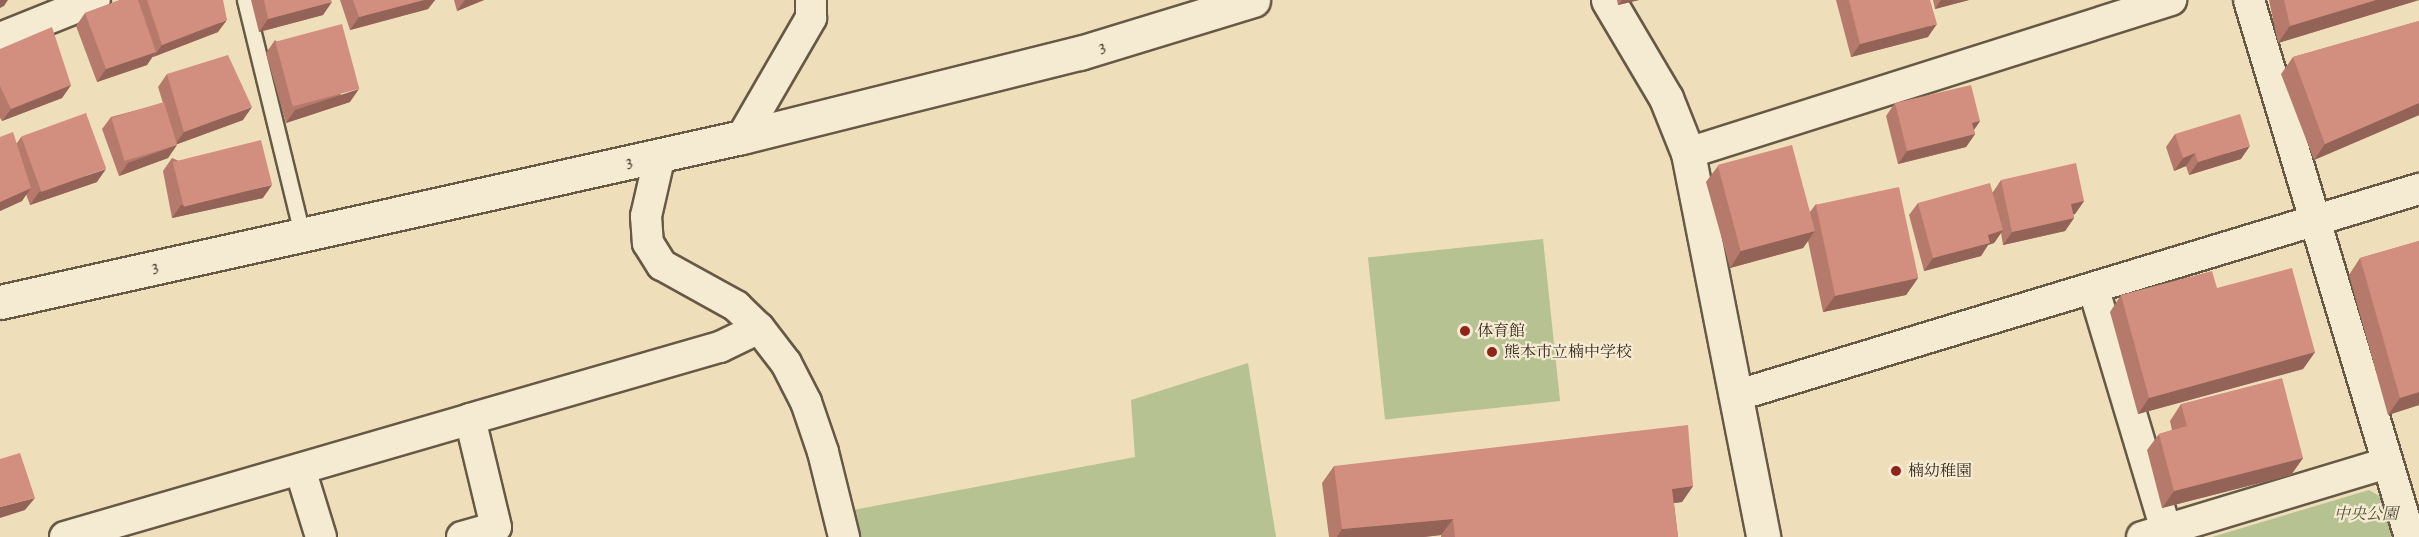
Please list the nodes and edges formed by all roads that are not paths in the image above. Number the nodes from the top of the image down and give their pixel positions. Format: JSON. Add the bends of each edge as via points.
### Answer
{"nodes":[{"id":1,"x":95,"y":0,"type":"edge"},
{"id":2,"x":245,"y":0,"type":"edge"},
{"id":3,"x":811,"y":0,"type":"edge"},
{"id":4,"x":1253,"y":0,"type":"edge"},
{"id":5,"x":1608,"y":0,"type":"edge"},
{"id":6,"x":2171,"y":0,"type":"edge"},
{"id":7,"x":2249,"y":0,"type":"edge"},
{"id":8,"x":0,"y":38,"type":"edge"},
{"id":9,"x":742,"y":137,"type":"junction"},
{"id":10,"x":1688,"y":153,"type":"junction"},
{"id":11,"x":660,"y":155,"type":"junction"},
{"id":12,"x":2419,"y":189,"type":"edge"},
{"id":13,"x":2315,"y":221,"type":"junction"},
{"id":14,"x":302,"y":234,"type":"junction"},
{"id":15,"x":2094,"y":290,"type":"junction"},
{"id":16,"x":0,"y":302,"type":"edge"},
{"id":17,"x":759,"y":328,"type":"junction"},
{"id":18,"x":1735,"y":396,"type":"junction"},
{"id":19,"x":470,"y":419,"type":"junction"},
{"id":20,"x":2387,"y":463,"type":"junction"},
{"id":21,"x":300,"y":469,"type":"junction"},
{"id":22,"x":2154,"y":533,"type":"edge"},
{"id":23,"x":65,"y":537,"type":"edge"},
{"id":24,"x":321,"y":537,"type":"edge"},
{"id":25,"x":462,"y":537,"type":"edge"},
{"id":26,"x":844,"y":537,"type":"edge"},
{"id":27,"x":1763,"y":537,"type":"edge"},
{"id":28,"x":2410,"y":537,"type":"edge"}],
"edges":[{"from":1,"to":8,"type":"street"},
{"from":2,"to":14,"type":"lane"},
{"from":3,"to":9,"type":"street","via":[[811,18]]},
{"from":4,"to":9,"type":"street","name":"3","via":[[1080,53]]},
{"from":5,"to":10,"type":"street","via":[[1666,98]]},
{"from":6,"to":10,"type":"street"},
{"from":7,"to":13,"type":"street"},
{"from":9,"to":11,"type":"street","name":"3"},
{"from":10,"to":18,"type":"street"},
{"from":11,"to":14,"type":"street","name":"3"},
{"from":11,"to":17,"type":"street","via":[[646,216],[648,243],[662,265],[736,306]]},
{"from":12,"to":13,"type":"street"},
{"from":13,"to":15,"type":"street"},
{"from":13,"to":20,"type":"street"},
{"from":14,"to":16,"type":"street","name":"3"},
{"from":15,"to":18,"type":"street"},
{"from":15,"to":22,"type":"street"},
{"from":17,"to":19,"type":"street","via":[[720,347]]},
{"from":17,"to":26,"type":"street","via":[[786,363],[806,402]]},
{"from":18,"to":27,"type":"street"},
{"from":19,"to":21,"type":"street"},
{"from":19,"to":25,"type":"street","via":[[496,527]]},
{"from":20,"to":22,"type":"street"},
{"from":20,"to":28,"type":"street"},
{"from":21,"to":23,"type":"street"},
{"from":21,"to":24,"type":"street"}]}
